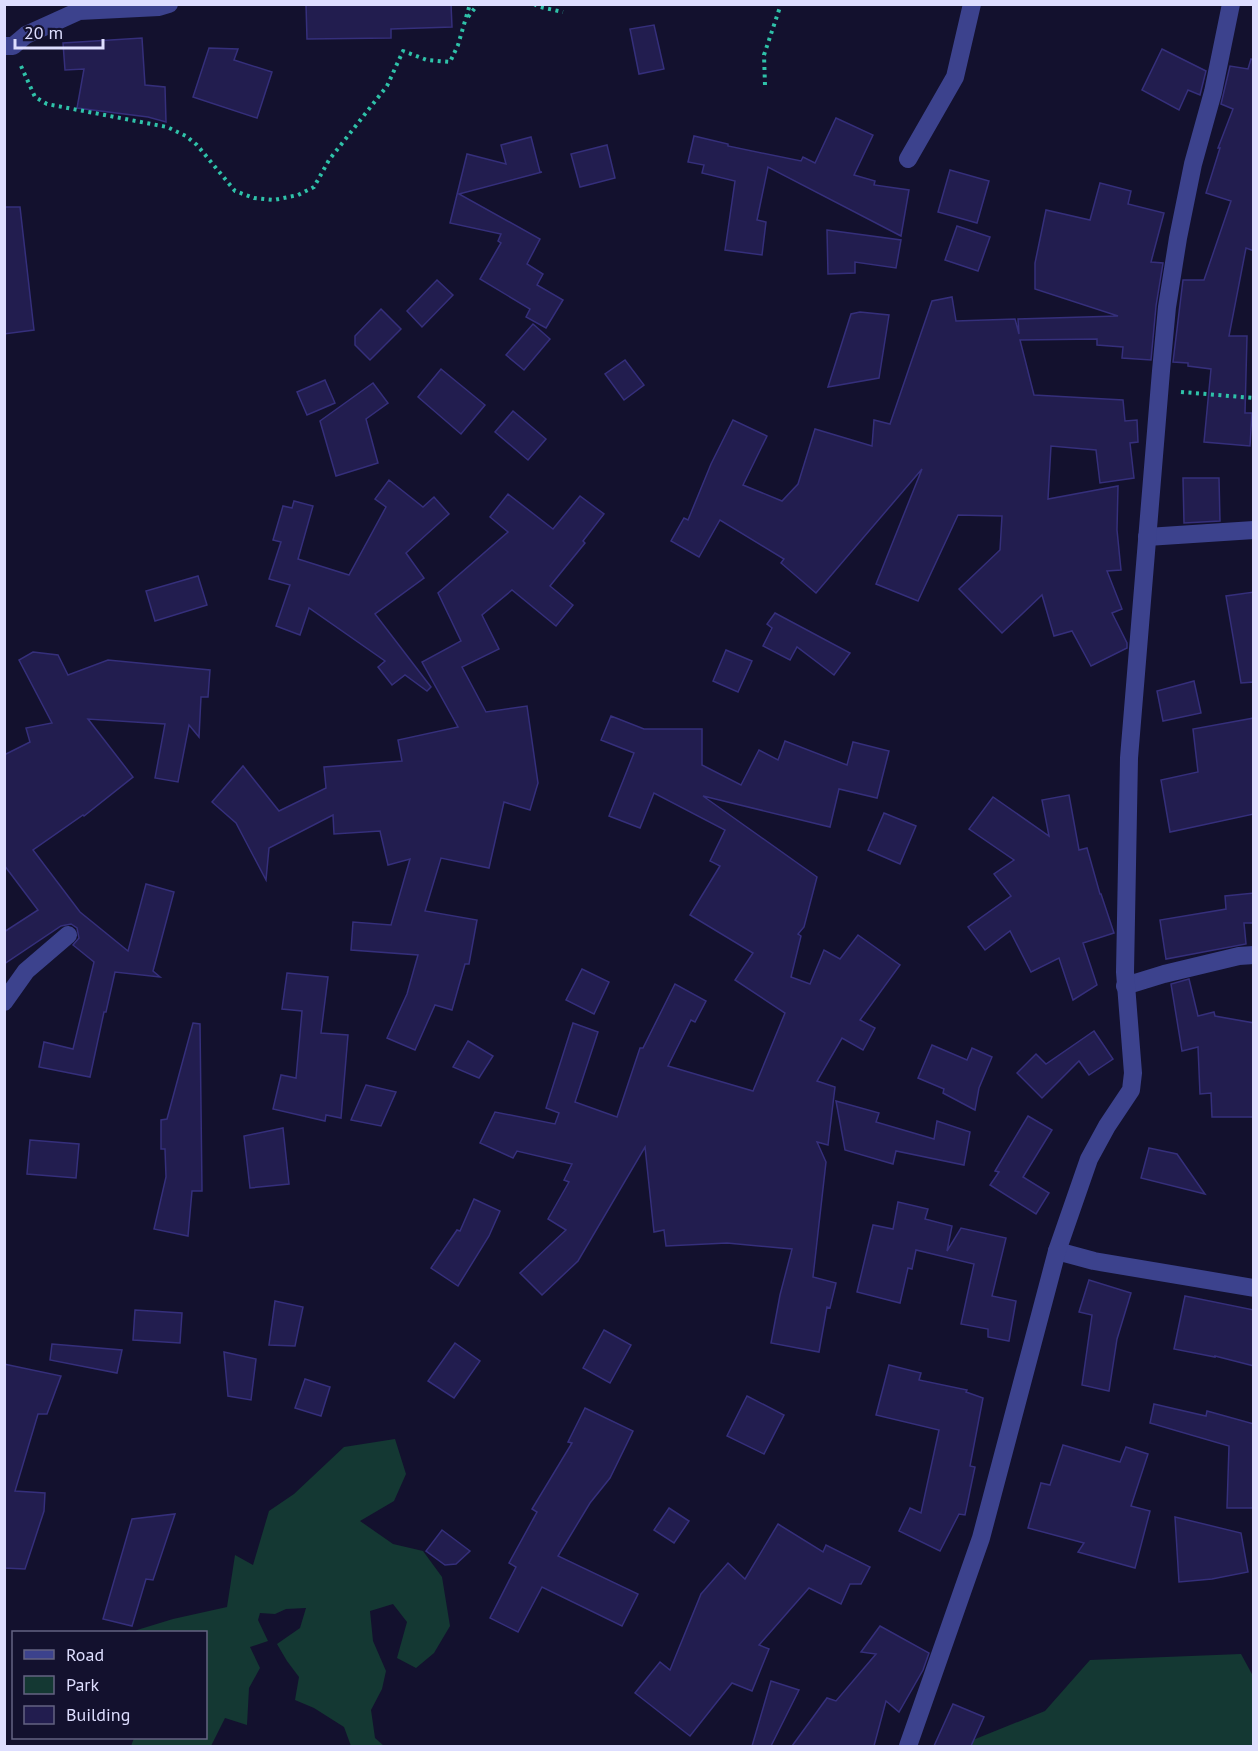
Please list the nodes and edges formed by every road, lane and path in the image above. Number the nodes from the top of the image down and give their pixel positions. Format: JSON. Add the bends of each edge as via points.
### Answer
{"nodes":[{"id":1,"x":169,"y":4,"type":"edge"},
{"id":2,"x":470,"y":4,"type":"edge"},
{"id":3,"x":478,"y":4,"type":"edge"},
{"id":4,"x":534,"y":4,"type":"edge"},
{"id":5,"x":781,"y":4,"type":"edge"},
{"id":6,"x":972,"y":4,"type":"edge"},
{"id":7,"x":1231,"y":4,"type":"edge"},
{"id":8,"x":563,"y":12,"type":"dead end"},
{"id":9,"x":468,"y":18,"type":"junction"},
{"id":10,"x":8,"y":46,"type":"edge"},
{"id":11,"x":765,"y":85,"type":"dead end"},
{"id":12,"x":908,"y":159,"type":"dead end"},
{"id":13,"x":1159,"y":390,"type":"junction"},
{"id":14,"x":1254,"y":398,"type":"edge"},
{"id":15,"x":1254,"y":530,"type":"edge"},
{"id":16,"x":1147,"y":537,"type":"junction"},
{"id":17,"x":69,"y":935,"type":"dead end"},
{"id":18,"x":1254,"y":956,"type":"edge"},
{"id":19,"x":1125,"y":986,"type":"junction"},
{"id":20,"x":4,"y":1002,"type":"edge"},
{"id":21,"x":1057,"y":1251,"type":"junction"},
{"id":22,"x":1254,"y":1288,"type":"edge"},
{"id":23,"x":908,"y":1746,"type":"edge"}],
"edges":[{"from":1,"to":10,"type":"street","via":[[79,11]]},
{"from":2,"to":9,"type":"path"},
{"from":3,"to":9,"type":"path"},
{"from":4,"to":8,"type":"path"},
{"from":5,"to":11,"type":"path","via":[[764,56]]},
{"from":6,"to":12,"type":"street","via":[[955,77]]},
{"from":7,"to":13,"type":"street","via":[[1178,238]]},
{"from":9,"to":10,"type":"path","via":[[450,62],[427,60],[403,51],[387,86],[329,160],[314,186],[298,195],[274,200],[235,191],[196,145],[167,127],[47,104],[35,98]]},
{"from":13,"to":14,"type":"path"},
{"from":13,"to":16,"type":"street"},
{"from":15,"to":16,"type":"street"},
{"from":16,"to":19,"type":"street","via":[[1129,758]]},
{"from":17,"to":20,"type":"street","via":[[26,971]]},
{"from":18,"to":19,"type":"street","via":[[1239,956]]},
{"from":19,"to":21,"type":"street","via":[[1131,1090],[1089,1159]]},
{"from":21,"to":22,"type":"street"},
{"from":21,"to":23,"type":"street","via":[[981,1538]]}]}
